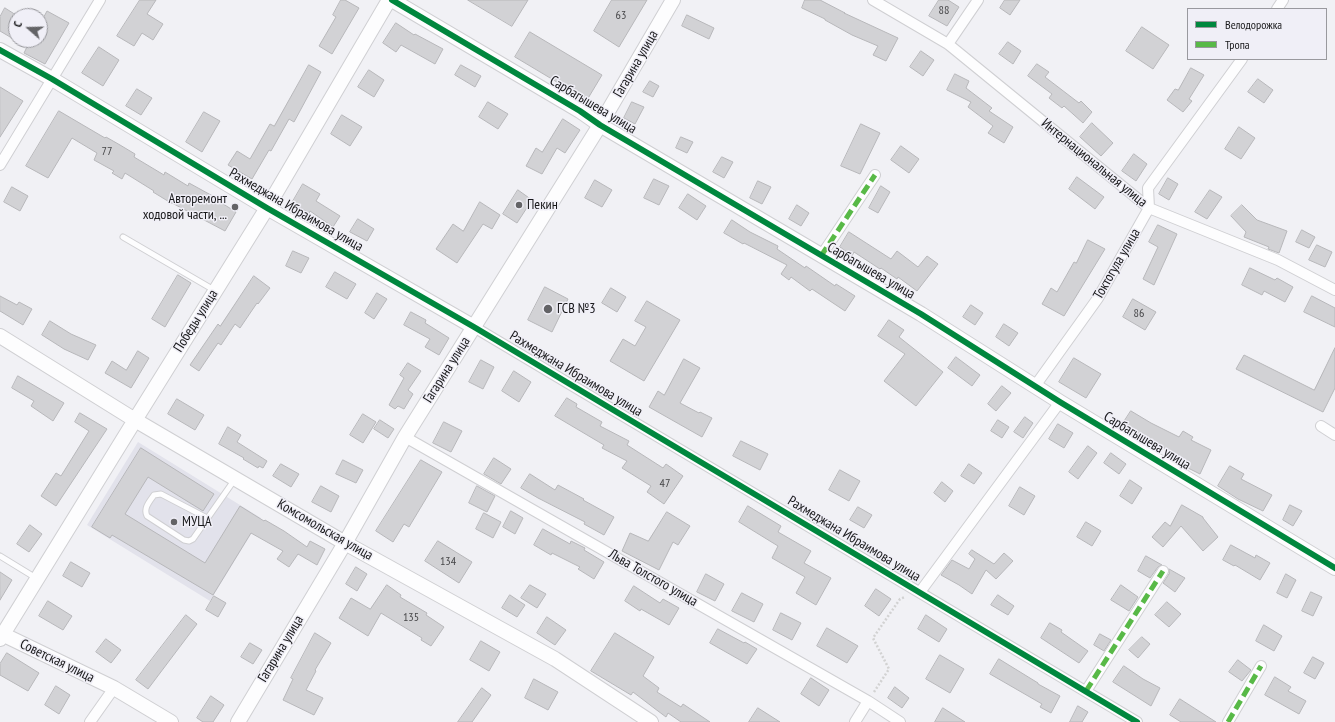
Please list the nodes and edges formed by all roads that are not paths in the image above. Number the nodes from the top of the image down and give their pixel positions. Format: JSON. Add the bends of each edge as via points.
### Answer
{"nodes":[{"id":1,"x":100,"y":0,"type":"edge"},
{"id":2,"x":390,"y":0,"type":"edge"},
{"id":3,"x":673,"y":0,"type":"edge"},
{"id":4,"x":873,"y":0,"type":"edge"},
{"id":5,"x":978,"y":0,"type":"edge"},
{"id":6,"x":1284,"y":0,"type":"edge"},
{"id":7,"x":1278,"y":8,"type":"edge"},
{"id":8,"x":948,"y":44,"type":"junction"},
{"id":9,"x":0,"y":50,"type":"edge"},
{"id":10,"x":1241,"y":60,"type":"edge"},
{"id":11,"x":52,"y":79,"type":"junction"},
{"id":12,"x":600,"y":125,"type":"junction"},
{"id":13,"x":0,"y":165,"type":"edge"},
{"id":14,"x":875,"y":175,"type":"dead end"},
{"id":15,"x":267,"y":208,"type":"junction"},
{"id":16,"x":1149,"y":208,"type":"junction"},
{"id":17,"x":123,"y":237,"type":"dead end"},
{"id":18,"x":820,"y":256,"type":"junction"},
{"id":19,"x":1335,"y":290,"type":"edge"},
{"id":20,"x":215,"y":291,"type":"junction"},
{"id":21,"x":474,"y":327,"type":"junction"},
{"id":22,"x":0,"y":336,"type":"edge"},
{"id":23,"x":1035,"y":386,"type":"junction"},
{"id":24,"x":1060,"y":402,"type":"junction"},
{"id":25,"x":134,"y":420,"type":"junction"},
{"id":26,"x":1321,"y":426,"type":"dead end"},
{"id":27,"x":1335,"y":435,"type":"edge"},
{"id":28,"x":405,"y":437,"type":"junction"},
{"id":29,"x":235,"y":479,"type":"junction"},
{"id":30,"x":207,"y":518,"type":"junction"},
{"id":31,"x":345,"y":543,"type":"junction"},
{"id":32,"x":0,"y":556,"type":"edge"},
{"id":33,"x":1335,"y":568,"type":"edge"},
{"id":34,"x":1163,"y":571,"type":"dead end"},
{"id":35,"x":37,"y":579,"type":"junction"},
{"id":36,"x":920,"y":592,"type":"junction"},
{"id":37,"x":1,"y":635,"type":"edge"},
{"id":38,"x":1261,"y":666,"type":"dead end"},
{"id":39,"x":114,"y":688,"type":"junction"},
{"id":40,"x":1086,"y":691,"type":"junction"},
{"id":41,"x":868,"y":701,"type":"junction"},
{"id":42,"x":90,"y":722,"type":"edge"},
{"id":43,"x":171,"y":722,"type":"edge"},
{"id":44,"x":238,"y":722,"type":"edge"},
{"id":45,"x":651,"y":722,"type":"edge"},
{"id":46,"x":855,"y":722,"type":"edge"},
{"id":47,"x":900,"y":722,"type":"edge"},
{"id":48,"x":1137,"y":722,"type":"edge"},
{"id":49,"x":1228,"y":722,"type":"edge"}],
"edges":[{"from":1,"to":11,"type":"street"},
{"from":2,"to":12,"type":"street","name":"Сарбагышева улица"},
{"from":2,"to":15,"type":"street","name":"Победы улица"},
{"from":3,"to":12,"type":"street","name":"Гагарина улица"},
{"from":4,"to":8,"type":"street","name":"Интернациональная улица"},
{"from":5,"to":8,"type":"street"},
{"from":6,"to":7,"type":"street"},
{"from":8,"to":16,"type":"street","name":"Интернациональная улица"},
{"from":9,"to":11,"type":"street","name":"Рахмеджана Ибраимова улица"},
{"from":10,"to":16,"type":"street","via":[[1148,188]]},
{"from":11,"to":13,"type":"street"},
{"from":11,"to":15,"type":"street","name":"Рахмеджана Ибраимова улица"},
{"from":12,"to":18,"type":"street","name":"Сарбагышева улица"},
{"from":12,"to":21,"type":"street","name":"Гагарина улица"},
{"from":14,"to":18,"type":"street"},
{"from":15,"to":20,"type":"street","name":"Победы улица"},
{"from":15,"to":21,"type":"street","name":"Рахмеджана Ибраимова улица"},
{"from":16,"to":19,"type":"street","name":"Интернациональная улица","via":[[1278,260]]},
{"from":16,"to":23,"type":"street","name":"Токтогула улица","via":[[1098,298]]},
{"from":17,"to":20,"type":"lane"},
{"from":18,"to":23,"type":"street","name":"Сарбагышева улица","via":[[921,314]]},
{"from":20,"to":25,"type":"street","name":"Победы улица"},
{"from":21,"to":28,"type":"street","name":"Гагарина улица"},
{"from":21,"to":36,"type":"street","name":"Рахмеджана Ибраимова улица"},
{"from":22,"to":25,"type":"street","name":"Комсомольская улица"},
{"from":23,"to":24,"type":"street","name":"Сарбагышева улица"},
{"from":24,"to":33,"type":"street","name":"Сарбагышева улица"},
{"from":24,"to":36,"type":"street"},
{"from":25,"to":29,"type":"street","name":"Комсомольская улица"},
{"from":25,"to":35,"type":"street","name":"Победы улица"},
{"from":26,"to":27,"type":"street"},
{"from":28,"to":31,"type":"street","name":"Гагарина улица"},
{"from":28,"to":41,"type":"street","name":"Льва Толстого улица"},
{"from":29,"to":30,"type":"lane"},
{"from":29,"to":31,"type":"street","name":"Комсомольская улица"},
{"from":30,"to":30,"type":"lane","via":[[193,539],[188,541],[147,516],[146,508],[154,495],[161,494]]},
{"from":31,"to":44,"type":"street","name":"Гагарина улица"},
{"from":31,"to":45,"type":"street","name":"Комсомольская улица","via":[[555,659]]},
{"from":32,"to":35,"type":"lane"},
{"from":34,"to":40,"type":"street"},
{"from":35,"to":37,"type":"street","name":"Победы улица"},
{"from":36,"to":40,"type":"street","name":"Рахмеджана Ибраимова улица"},
{"from":37,"to":39,"type":"street","name":"Советская улица"},
{"from":38,"to":49,"type":"street"},
{"from":39,"to":42,"type":"street","name":"Советская улица"},
{"from":39,"to":43,"type":"street","name":"Советская улица"},
{"from":40,"to":48,"type":"street","name":"Рахмеджана Ибраимова улица"},
{"from":41,"to":46,"type":"street"},
{"from":41,"to":47,"type":"street","name":"Льва Толстого улица"}]}
